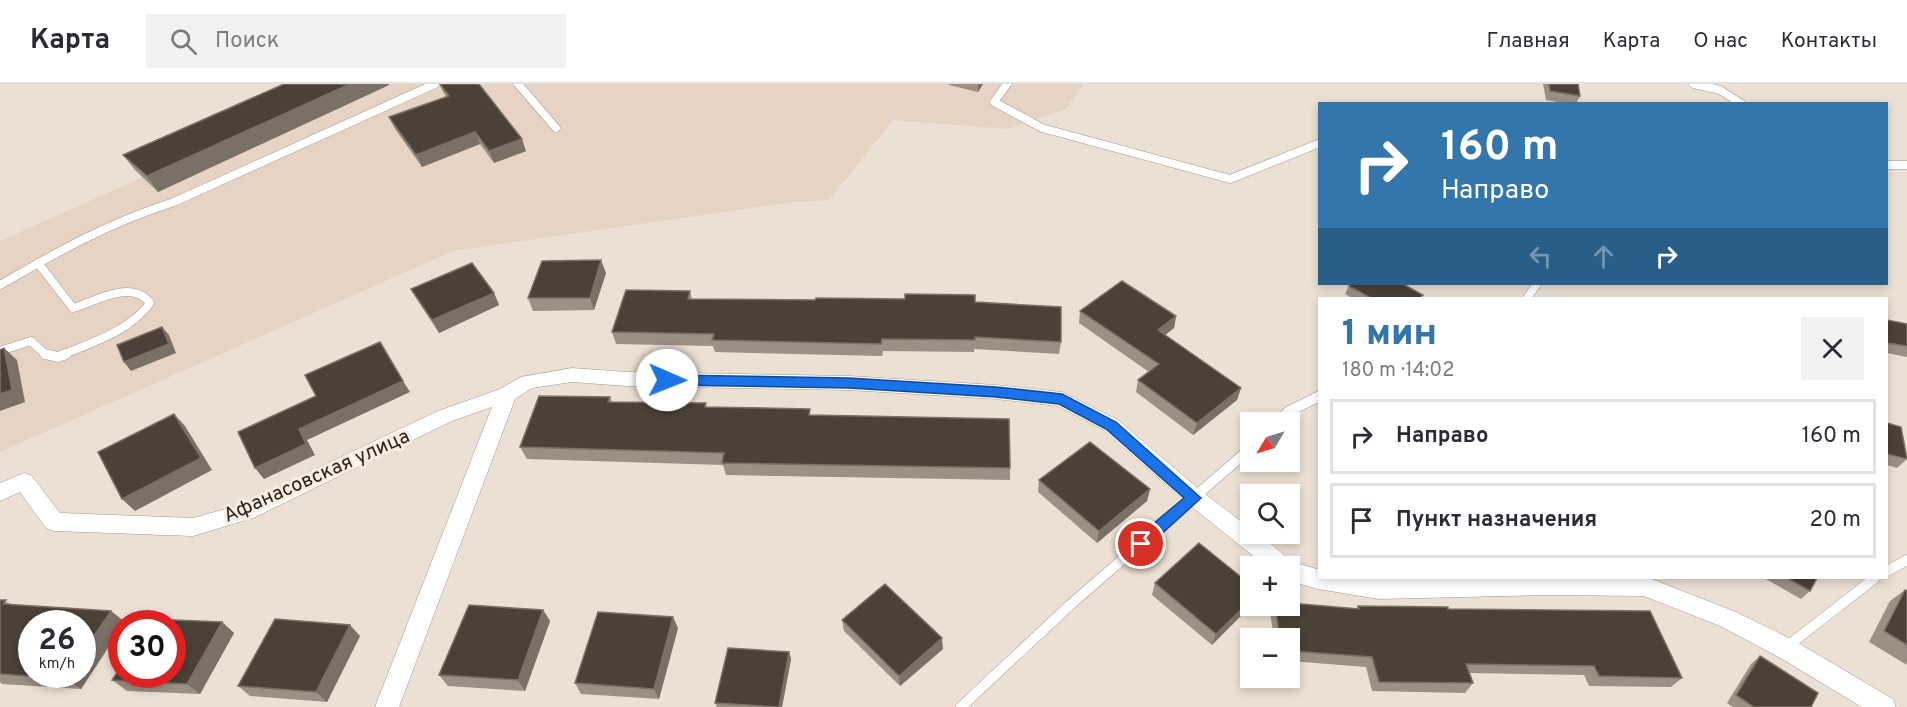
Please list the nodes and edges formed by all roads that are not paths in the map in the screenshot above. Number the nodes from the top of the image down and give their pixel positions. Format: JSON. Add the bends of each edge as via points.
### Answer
{"nodes":[{"id":1,"x":435,"y":84,"type":"edge"},
{"id":2,"x":518,"y":84,"type":"edge"},
{"id":3,"x":1007,"y":84,"type":"edge"},
{"id":4,"x":1694,"y":84,"type":"edge"},
{"id":5,"x":1740,"y":102,"type":"edge"},
{"id":6,"x":556,"y":128,"type":"dead end"},
{"id":7,"x":1318,"y":145,"type":"edge"},
{"id":8,"x":1888,"y":165,"type":"edge"},
{"id":9,"x":1907,"y":165,"type":"edge"},
{"id":10,"x":38,"y":263,"type":"junction"},
{"id":11,"x":0,"y":285,"type":"edge"},
{"id":12,"x":0,"y":351,"type":"edge"},
{"id":13,"x":507,"y":394,"type":"junction"},
{"id":14,"x":1318,"y":397,"type":"edge"},
{"id":15,"x":1288,"y":412,"type":"edge"},
{"id":16,"x":1240,"y":458,"type":"edge"},
{"id":17,"x":0,"y":492,"type":"edge"},
{"id":18,"x":1194,"y":498,"type":"junction"},
{"id":19,"x":1270,"y":556,"type":"edge"},
{"id":20,"x":1907,"y":560,"type":"edge"},
{"id":21,"x":1888,"y":570,"type":"edge"},
{"id":22,"x":1300,"y":574,"type":"edge"},
{"id":23,"x":1874,"y":579,"type":"edge"},
{"id":24,"x":1785,"y":648,"type":"junction"},
{"id":25,"x":387,"y":707,"type":"edge"},
{"id":26,"x":962,"y":707,"type":"edge"},
{"id":27,"x":1884,"y":707,"type":"edge"}],
"edges":[{"from":1,"to":10,"type":"lane","via":[[174,202],[79,239]]},
{"from":2,"to":6,"type":"lane"},
{"from":3,"to":7,"type":"lane","via":[[994,102],[1042,128],[1230,179]]},
{"from":4,"to":5,"type":"lane","via":[[1708,85]]},
{"from":8,"to":9,"type":"lane"},
{"from":10,"to":11,"type":"lane"},
{"from":10,"to":12,"type":"lane","via":[[73,308],[129,291],[140,291],[150,303],[141,316],[117,331],[58,357],[45,354],[31,341]]},
{"from":13,"to":17,"type":"street","name":"Афанасовская улица","via":[[445,416],[245,512],[193,527],[54,522],[24,481]]},
{"from":13,"to":18,"type":"street","name":"Афанасовская улица","via":[[528,382],[572,375],[849,383],[1062,399],[1111,425]]},
{"from":13,"to":25,"type":"street"},
{"from":14,"to":15,"type":"lane"},
{"from":16,"to":18,"type":"lane"},
{"from":18,"to":19,"type":"street","name":"Афанасовская улица"},
{"from":18,"to":26,"type":"lane","via":[[1070,605]]},
{"from":20,"to":21,"type":"lane"},
{"from":22,"to":24,"type":"street","via":[[1379,589],[1645,586],[1728,619]]},
{"from":23,"to":24,"type":"lane"},
{"from":24,"to":27,"type":"street"}]}
